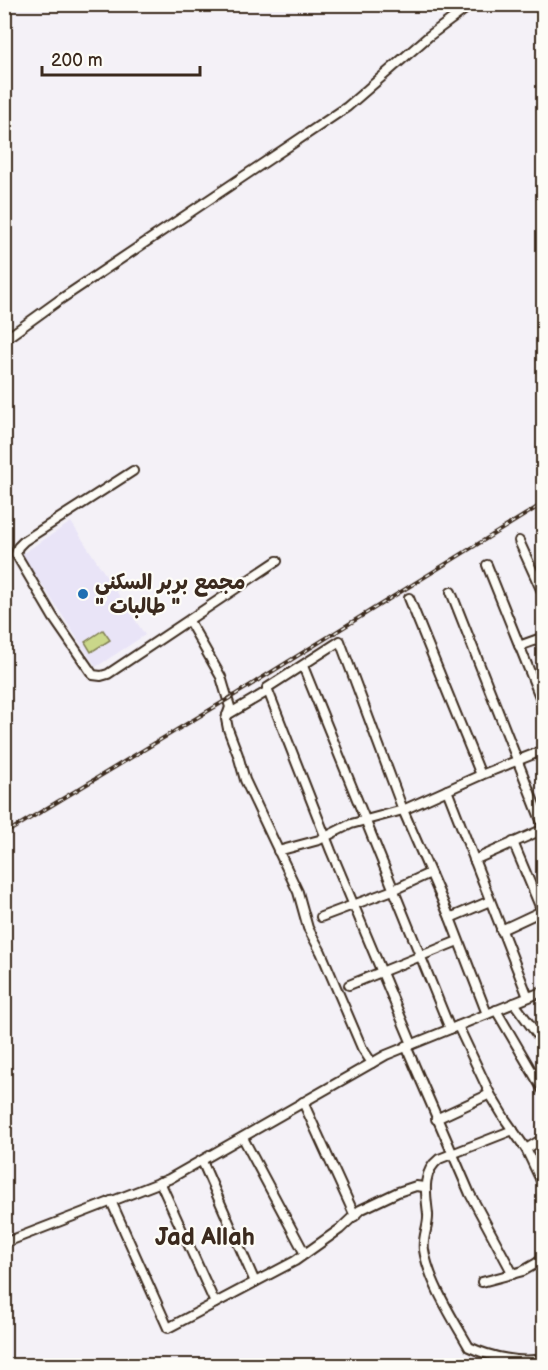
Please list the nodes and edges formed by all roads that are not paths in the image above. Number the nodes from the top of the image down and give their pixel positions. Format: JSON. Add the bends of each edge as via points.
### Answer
{"nodes":[{"id":1,"x":472,"y":4,"type":"edge"},
{"id":2,"x":4,"y":340,"type":"edge"},
{"id":3,"x":132,"y":471,"type":"dead end"},
{"id":4,"x":519,"y":541,"type":"dead end"},
{"id":5,"x":277,"y":561,"type":"dead end"},
{"id":6,"x":487,"y":565,"type":"dead end"},
{"id":7,"x":451,"y":592,"type":"dead end"},
{"id":8,"x":543,"y":596,"type":"edge"},
{"id":9,"x":409,"y":598,"type":"dead end"},
{"id":10,"x":189,"y":621,"type":"junction"},
{"id":11,"x":543,"y":637,"type":"edge"},
{"id":12,"x":519,"y":646,"type":"junction"},
{"id":13,"x":303,"y":666,"type":"junction"},
{"id":14,"x":268,"y":691,"type":"junction"},
{"id":15,"x":543,"y":707,"type":"edge"},
{"id":16,"x":227,"y":715,"type":"junction"},
{"id":17,"x":543,"y":750,"type":"edge"},
{"id":18,"x":517,"y":761,"type":"junction"},
{"id":19,"x":481,"y":775,"type":"junction"},
{"id":20,"x":447,"y":790,"type":"junction"},
{"id":21,"x":404,"y":810,"type":"junction"},
{"id":22,"x":365,"y":820,"type":"junction"},
{"id":23,"x":543,"y":828,"type":"edge"},
{"id":24,"x":326,"y":836,"type":"junction"},
{"id":25,"x":513,"y":842,"type":"junction"},
{"id":26,"x":278,"y":851,"type":"junction"},
{"id":27,"x":474,"y":860,"type":"junction"},
{"id":28,"x":430,"y":873,"type":"junction"},
{"id":29,"x":393,"y":890,"type":"junction"},
{"id":30,"x":490,"y":901,"type":"junction"},
{"id":31,"x":354,"y":903,"type":"junction"},
{"id":32,"x":543,"y":912,"type":"edge"},
{"id":33,"x":321,"y":917,"type":"dead end"},
{"id":34,"x":450,"y":918,"type":"junction"},
{"id":35,"x":501,"y":930,"type":"junction"},
{"id":36,"x":458,"y":941,"type":"junction"},
{"id":37,"x":420,"y":957,"type":"junction"},
{"id":38,"x":382,"y":971,"type":"junction"},
{"id":39,"x":349,"y":985,"type":"dead end"},
{"id":40,"x":543,"y":991,"type":"edge"},
{"id":41,"x":528,"y":998,"type":"junction"},
{"id":42,"x":514,"y":1003,"type":"junction"},
{"id":43,"x":496,"y":1010,"type":"junction"},
{"id":44,"x":487,"y":1014,"type":"junction"},
{"id":45,"x":454,"y":1028,"type":"junction"},
{"id":46,"x":543,"y":1044,"type":"edge"},
{"id":47,"x":409,"y":1045,"type":"junction"},
{"id":48,"x":372,"y":1063,"type":"junction"},
{"id":49,"x":543,"y":1092,"type":"edge"},
{"id":50,"x":490,"y":1094,"type":"junction"},
{"id":51,"x":303,"y":1102,"type":"junction"},
{"id":52,"x":436,"y":1119,"type":"junction"},
{"id":53,"x":513,"y":1130,"type":"junction"},
{"id":54,"x":243,"y":1138,"type":"junction"},
{"id":55,"x":543,"y":1138,"type":"edge"},
{"id":56,"x":526,"y":1149,"type":"junction"},
{"id":57,"x":453,"y":1154,"type":"junction"},
{"id":58,"x":202,"y":1161,"type":"junction"},
{"id":59,"x":160,"y":1182,"type":"junction"},
{"id":60,"x":424,"y":1187,"type":"junction"},
{"id":61,"x":543,"y":1187,"type":"edge"},
{"id":62,"x":111,"y":1201,"type":"junction"},
{"id":63,"x":355,"y":1216,"type":"junction"},
{"id":64,"x":4,"y":1243,"type":"edge"},
{"id":65,"x":305,"y":1254,"type":"junction"},
{"id":66,"x":541,"y":1260,"type":"edge"},
{"id":67,"x":513,"y":1274,"type":"junction"},
{"id":68,"x":543,"y":1274,"type":"edge"},
{"id":69,"x":255,"y":1282,"type":"junction"},
{"id":70,"x":482,"y":1282,"type":"dead end"},
{"id":71,"x":215,"y":1303,"type":"junction"},
{"id":72,"x":543,"y":1358,"type":"edge"}],
"edges":[{"from":1,"to":2,"type":"street","via":[[347,107]]},
{"from":3,"to":10,"type":"street","via":[[24,541],[18,547],[18,560],[93,675],[108,674]]},
{"from":4,"to":8,"type":"street"},
{"from":5,"to":10,"type":"street"},
{"from":6,"to":12,"type":"street"},
{"from":7,"to":18,"type":"street"},
{"from":9,"to":19,"type":"street"},
{"from":10,"to":16,"type":"street","via":[[221,677],[230,706]]},
{"from":11,"to":12,"type":"street"},
{"from":12,"to":15,"type":"street"},
{"from":13,"to":14,"type":"street","via":[[267,688]]},
{"from":13,"to":21,"type":"street","via":[[340,641]]},
{"from":13,"to":22,"type":"street"},
{"from":14,"to":16,"type":"street"},
{"from":14,"to":24,"type":"street"},
{"from":16,"to":26,"type":"street","via":[[245,780]]},
{"from":17,"to":18,"type":"street"},
{"from":18,"to":19,"type":"street"},
{"from":18,"to":23,"type":"street"},
{"from":19,"to":20,"type":"street"},
{"from":20,"to":21,"type":"street"},
{"from":20,"to":27,"type":"street"},
{"from":21,"to":22,"type":"street"},
{"from":21,"to":28,"type":"street"},
{"from":22,"to":24,"type":"street"},
{"from":22,"to":29,"type":"street"},
{"from":23,"to":25,"type":"street"},
{"from":24,"to":26,"type":"street"},
{"from":24,"to":31,"type":"street"},
{"from":25,"to":27,"type":"street"},
{"from":25,"to":32,"type":"street"},
{"from":26,"to":48,"type":"street","via":[[298,892],[308,928]]},
{"from":27,"to":30,"type":"street"},
{"from":28,"to":29,"type":"street"},
{"from":28,"to":34,"type":"street"},
{"from":29,"to":31,"type":"street"},
{"from":29,"to":37,"type":"street"},
{"from":30,"to":34,"type":"street"},
{"from":30,"to":35,"type":"street"},
{"from":31,"to":33,"type":"street"},
{"from":31,"to":38,"type":"street"},
{"from":32,"to":35,"type":"street"},
{"from":34,"to":36,"type":"street"},
{"from":35,"to":41,"type":"street"},
{"from":36,"to":37,"type":"street"},
{"from":36,"to":44,"type":"street"},
{"from":37,"to":38,"type":"street"},
{"from":37,"to":45,"type":"street"},
{"from":38,"to":39,"type":"street"},
{"from":38,"to":47,"type":"street"},
{"from":40,"to":41,"type":"street"},
{"from":41,"to":42,"type":"street"},
{"from":42,"to":43,"type":"street"},
{"from":42,"to":46,"type":"street"},
{"from":43,"to":44,"type":"street"},
{"from":43,"to":49,"type":"street"},
{"from":44,"to":45,"type":"street"},
{"from":45,"to":47,"type":"street"},
{"from":45,"to":50,"type":"street"},
{"from":47,"to":48,"type":"street"},
{"from":47,"to":52,"type":"street"},
{"from":48,"to":51,"type":"street"},
{"from":50,"to":52,"type":"street"},
{"from":50,"to":53,"type":"street"},
{"from":51,"to":54,"type":"street"},
{"from":51,"to":63,"type":"street"},
{"from":52,"to":57,"type":"street"},
{"from":53,"to":56,"type":"street"},
{"from":53,"to":57,"type":"street"},
{"from":54,"to":58,"type":"street"},
{"from":54,"to":65,"type":"street"},
{"from":55,"to":56,"type":"street"},
{"from":56,"to":61,"type":"street"},
{"from":57,"to":60,"type":"street","via":[[431,1164]]},
{"from":57,"to":67,"type":"street"},
{"from":58,"to":59,"type":"street"},
{"from":58,"to":69,"type":"street"},
{"from":59,"to":62,"type":"street"},
{"from":59,"to":71,"type":"street"},
{"from":60,"to":63,"type":"street","via":[[398,1192]]},
{"from":60,"to":72,"type":"street","via":[[428,1215],[424,1234],[431,1276],[469,1347],[527,1362]]},
{"from":62,"to":64,"type":"street"},
{"from":62,"to":71,"type":"street","via":[[168,1328]]},
{"from":63,"to":65,"type":"street"},
{"from":65,"to":69,"type":"street"},
{"from":66,"to":67,"type":"street"},
{"from":66,"to":68,"type":"street"},
{"from":67,"to":70,"type":"street"},
{"from":69,"to":71,"type":"street"}]}
